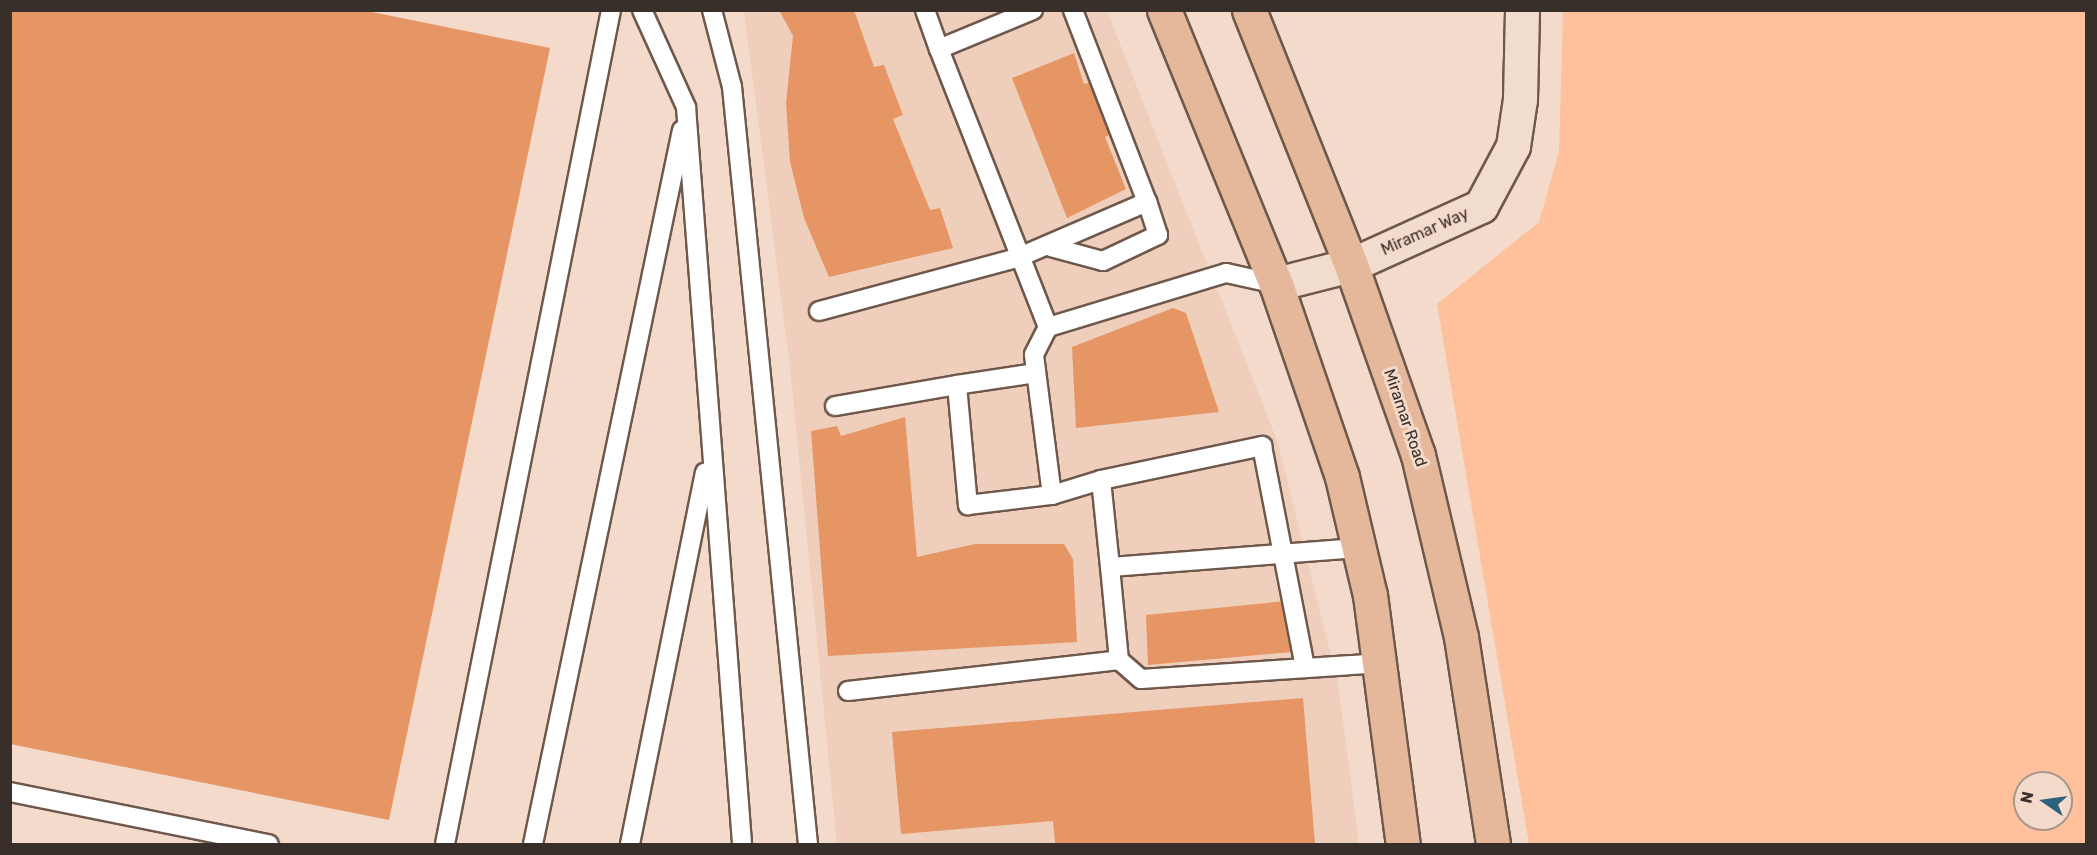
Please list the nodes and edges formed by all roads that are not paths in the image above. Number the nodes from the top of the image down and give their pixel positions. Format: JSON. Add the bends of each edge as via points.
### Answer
{"nodes":[{"id":1,"x":611,"y":10,"type":"edge"},
{"id":2,"x":642,"y":10,"type":"edge"},
{"id":3,"x":712,"y":10,"type":"edge"},
{"id":4,"x":925,"y":10,"type":"edge"},
{"id":5,"x":1033,"y":10,"type":"edge"},
{"id":6,"x":1073,"y":10,"type":"edge"},
{"id":7,"x":1164,"y":10,"type":"edge"},
{"id":8,"x":1249,"y":10,"type":"edge"},
{"id":9,"x":1522,"y":10,"type":"edge"},
{"id":10,"x":939,"y":49,"type":"junction"},
{"id":11,"x":686,"y":108,"type":"junction"},
{"id":12,"x":1147,"y":202,"type":"junction"},
{"id":13,"x":1051,"y":247,"type":"junction"},
{"id":14,"x":1017,"y":258,"type":"junction"},
{"id":15,"x":1350,"y":265,"type":"junction"},
{"id":16,"x":1276,"y":284,"type":"junction"},
{"id":17,"x":819,"y":311,"type":"dead end"},
{"id":18,"x":1048,"y":327,"type":"junction"},
{"id":19,"x":1036,"y":373,"type":"junction"},
{"id":20,"x":957,"y":385,"type":"junction"},
{"id":21,"x":835,"y":406,"type":"dead end"},
{"id":22,"x":710,"y":452,"type":"junction"},
{"id":23,"x":1101,"y":480,"type":"junction"},
{"id":24,"x":1052,"y":495,"type":"junction"},
{"id":25,"x":1358,"y":548,"type":"junction"},
{"id":26,"x":1282,"y":552,"type":"junction"},
{"id":27,"x":1110,"y":567,"type":"junction"},
{"id":28,"x":1119,"y":660,"type":"junction"},
{"id":29,"x":1379,"y":663,"type":"junction"},
{"id":30,"x":1305,"y":668,"type":"junction"},
{"id":31,"x":848,"y":691,"type":"dead end"},
{"id":32,"x":10,"y":792,"type":"edge"},
{"id":33,"x":269,"y":844,"type":"edge"},
{"id":34,"x":445,"y":844,"type":"edge"},
{"id":35,"x":533,"y":844,"type":"edge"},
{"id":36,"x":630,"y":844,"type":"edge"},
{"id":37,"x":742,"y":844,"type":"edge"},
{"id":38,"x":808,"y":844,"type":"edge"},
{"id":39,"x":1403,"y":844,"type":"edge"},
{"id":40,"x":1493,"y":844,"type":"edge"}],
"edges":[{"from":1,"to":34,"type":"lane"},
{"from":2,"to":11,"type":"lane"},
{"from":3,"to":38,"type":"lane","via":[[732,87]]},
{"from":4,"to":10,"type":"lane"},
{"from":5,"to":10,"type":"lane"},
{"from":6,"to":12,"type":"lane"},
{"from":7,"to":16,"type":"main road"},
{"from":8,"to":15,"type":"main road","name":"Miramar Road"},
{"from":9,"to":15,"type":"street","name":"Miramar Way","via":[[1521,99],[1513,146],[1495,187],[1465,216]]},
{"from":10,"to":14,"type":"lane"},
{"from":11,"to":22,"type":"lane"},
{"from":11,"to":35,"type":"lane"},
{"from":12,"to":13,"type":"lane"},
{"from":12,"to":13,"type":"lane","via":[[1158,235],[1103,261]]},
{"from":13,"to":14,"type":"lane"},
{"from":14,"to":17,"type":"lane"},
{"from":14,"to":18,"type":"lane"},
{"from":15,"to":16,"type":"street","name":"Miramar Way"},
{"from":15,"to":40,"type":"main road","name":"Miramar Road","via":[[1427,485],[1461,637]]},
{"from":16,"to":18,"type":"lane","via":[[1226,273]]},
{"from":16,"to":25,"type":"main road","via":[[1342,477]]},
{"from":18,"to":19,"type":"lane","via":[[1034,355]]},
{"from":19,"to":20,"type":"lane"},
{"from":19,"to":24,"type":"lane"},
{"from":20,"to":21,"type":"lane"},
{"from":20,"to":24,"type":"lane","via":[[968,505]]},
{"from":22,"to":36,"type":"lane"},
{"from":22,"to":37,"type":"lane"},
{"from":23,"to":24,"type":"lane"},
{"from":23,"to":26,"type":"lane","via":[[1262,446]]},
{"from":23,"to":27,"type":"lane"},
{"from":25,"to":26,"type":"lane"},
{"from":25,"to":29,"type":"main road"},
{"from":26,"to":27,"type":"lane"},
{"from":26,"to":30,"type":"lane"},
{"from":27,"to":28,"type":"lane"},
{"from":28,"to":30,"type":"lane","via":[[1141,679]]},
{"from":28,"to":31,"type":"lane"},
{"from":29,"to":30,"type":"lane"},
{"from":29,"to":39,"type":"main road"},
{"from":32,"to":33,"type":"lane"}]}
